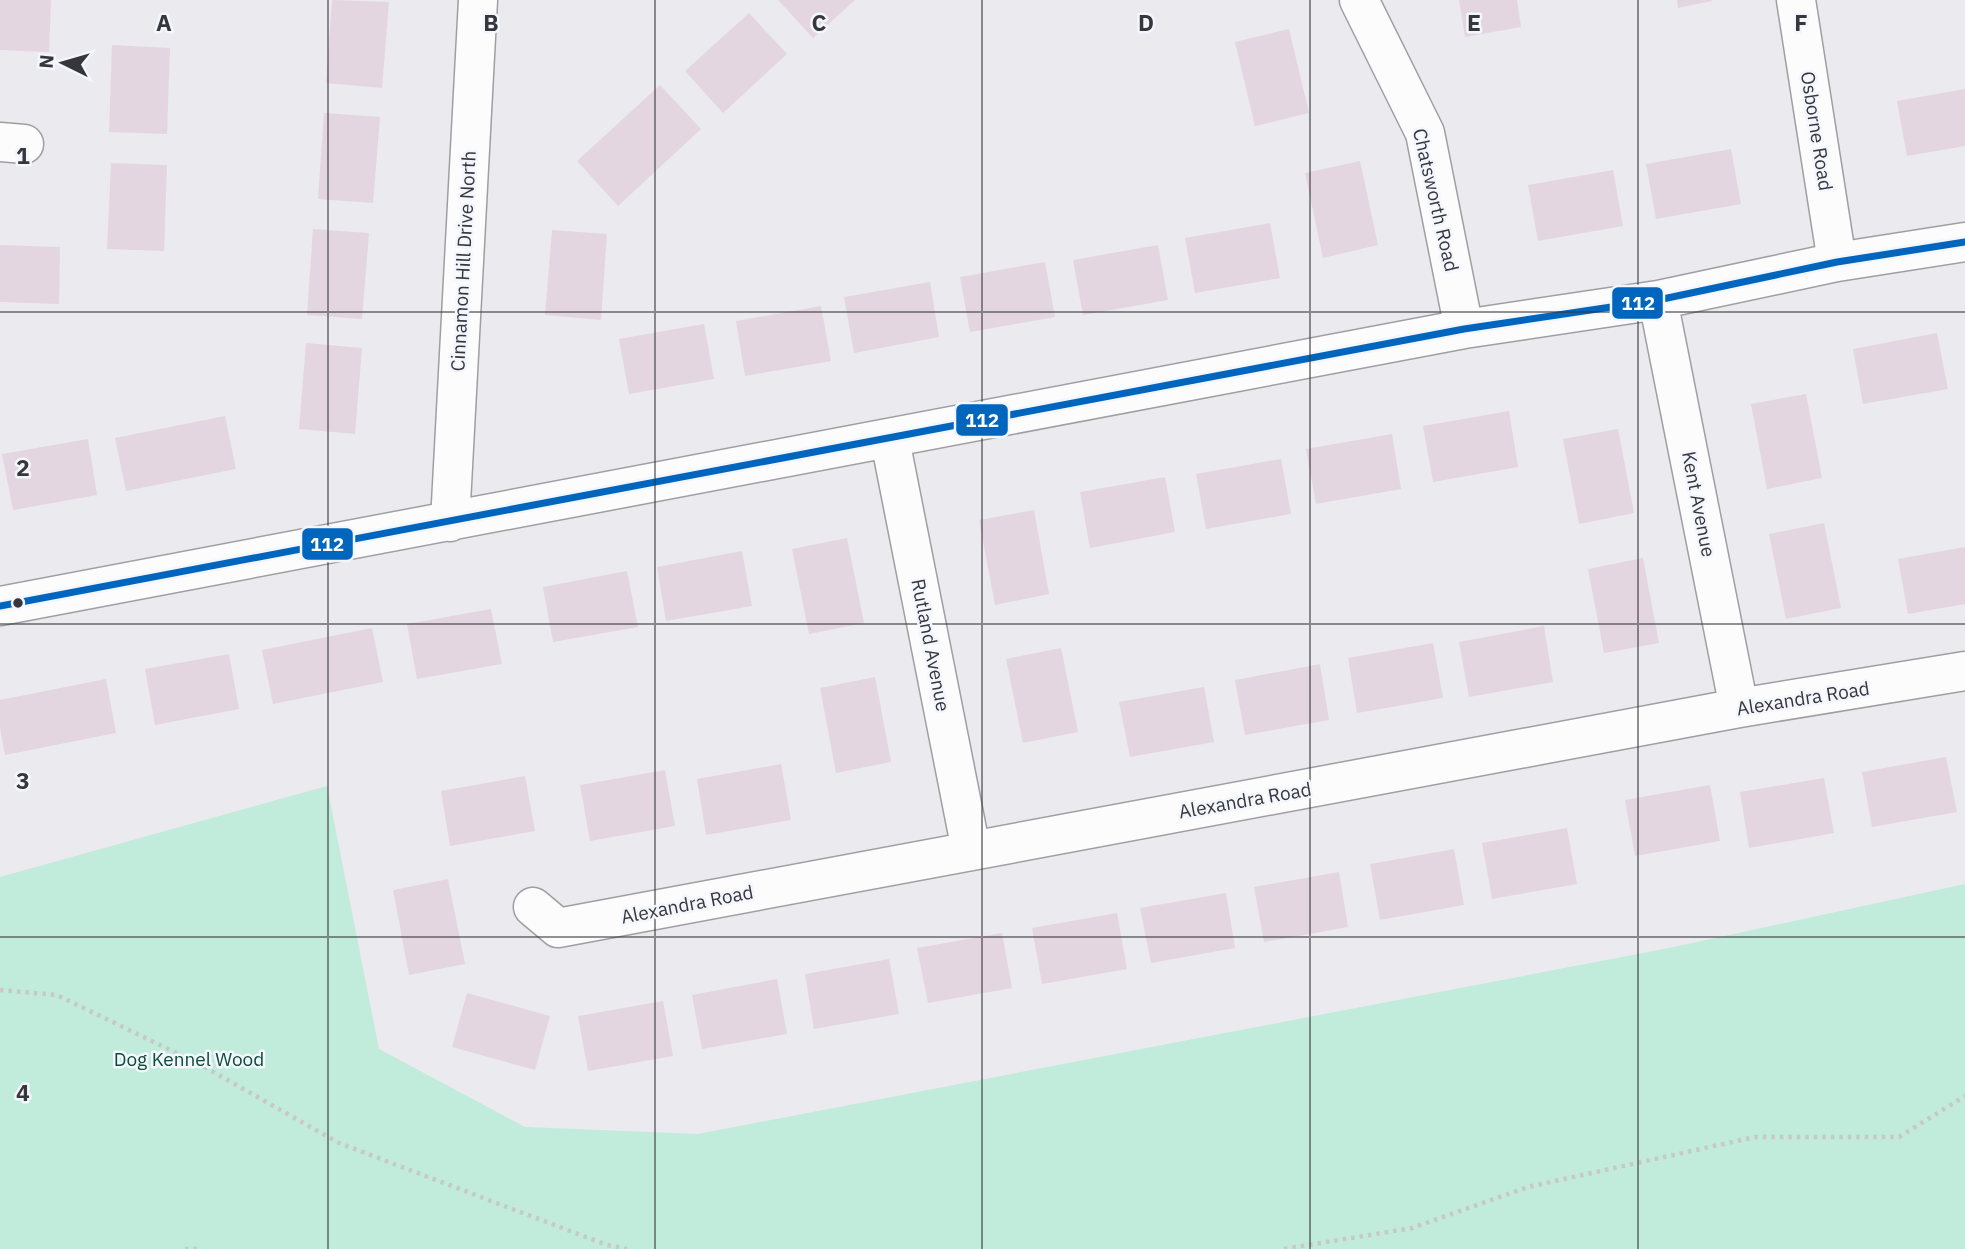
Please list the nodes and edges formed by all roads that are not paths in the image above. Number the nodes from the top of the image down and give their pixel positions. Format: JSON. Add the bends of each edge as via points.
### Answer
{"nodes":[{"id":1,"x":478,"y":0,"type":"edge"},
{"id":2,"x":1359,"y":0,"type":"edge"},
{"id":3,"x":1796,"y":0,"type":"edge"},
{"id":4,"x":1965,"y":242,"type":"edge"},
{"id":5,"x":1838,"y":262,"type":"junction"},
{"id":6,"x":1658,"y":300,"type":"junction"},
{"id":7,"x":1464,"y":329,"type":"junction"},
{"id":8,"x":890,"y":440,"type":"junction"},
{"id":9,"x":450,"y":522,"type":"junction"},
{"id":10,"x":0,"y":606,"type":"edge"},
{"id":11,"x":1965,"y":671,"type":"edge"},
{"id":12,"x":1739,"y":709,"type":"junction"},
{"id":13,"x":971,"y":850,"type":"junction"},
{"id":14,"x":533,"y":907,"type":"dead end"}],
"edges":[{"from":1,"to":9,"type":"street","name":"Cinnamon Hill Drive North"},
{"from":2,"to":7,"type":"street","name":"Chatsworth Road","via":[[1425,133]]},
{"from":3,"to":5,"type":"street","name":"Osborne Road"},
{"from":4,"to":5,"type":"street"},
{"from":5,"to":6,"type":"street"},
{"from":6,"to":7,"type":"street"},
{"from":6,"to":12,"type":"street","name":"Kent Avenue"},
{"from":7,"to":8,"type":"street"},
{"from":8,"to":9,"type":"street"},
{"from":8,"to":13,"type":"street","name":"Rutland Avenue"},
{"from":9,"to":10,"type":"street"},
{"from":11,"to":12,"type":"street","name":"Alexandra Road"},
{"from":12,"to":13,"type":"street","name":"Alexandra Road"},
{"from":13,"to":14,"type":"street","name":"Alexandra Road","via":[[558,928]]}]}
